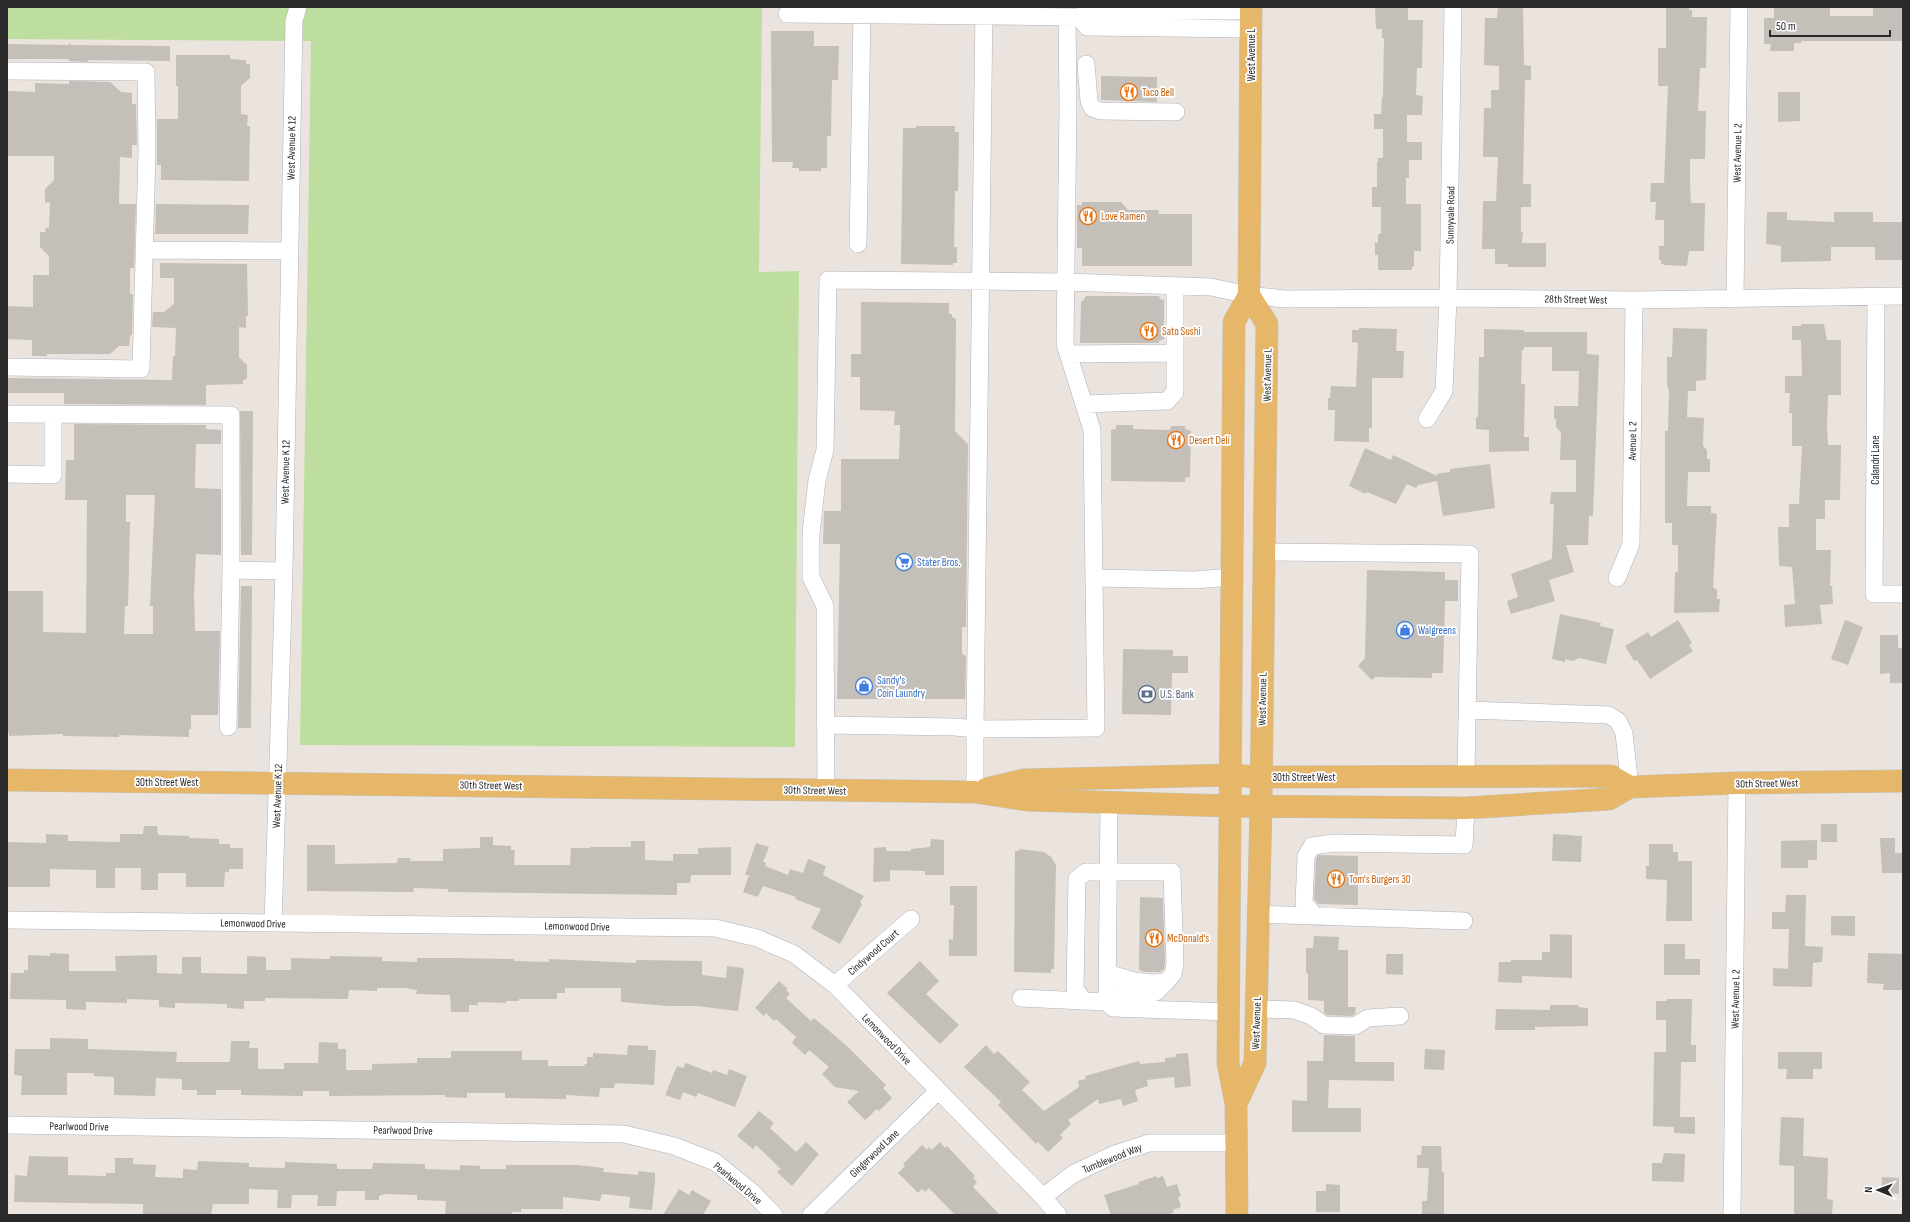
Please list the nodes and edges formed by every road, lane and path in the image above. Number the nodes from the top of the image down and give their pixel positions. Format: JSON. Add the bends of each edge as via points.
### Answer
{"nodes":[{"id":1,"x":1453,"y":7,"type":"edge"},
{"id":2,"x":1739,"y":7,"type":"edge"},
{"id":3,"x":983,"y":11,"type":"edge"},
{"id":4,"x":296,"y":14,"type":"edge"},
{"id":5,"x":787,"y":14,"type":"dead end"},
{"id":6,"x":862,"y":14,"type":"junction"},
{"id":7,"x":1251,"y":16,"type":"edge"},
{"id":8,"x":1073,"y":17,"type":"junction"},
{"id":9,"x":1086,"y":64,"type":"dead end"},
{"id":10,"x":7,"y":71,"type":"edge"},
{"id":11,"x":1176,"y":112,"type":"dead end"},
{"id":12,"x":858,"y":244,"type":"dead end"},
{"id":13,"x":145,"y":250,"type":"junction"},
{"id":14,"x":289,"y":251,"type":"junction"},
{"id":15,"x":980,"y":281,"type":"junction"},
{"id":16,"x":1066,"y":282,"type":"junction"},
{"id":17,"x":1175,"y":286,"type":"junction"},
{"id":18,"x":1250,"y":295,"type":"junction"},
{"id":19,"x":1903,"y":296,"type":"edge"},
{"id":20,"x":1876,"y":297,"type":"junction"},
{"id":21,"x":1448,"y":298,"type":"junction"},
{"id":22,"x":1735,"y":299,"type":"junction"},
{"id":23,"x":1634,"y":300,"type":"junction"},
{"id":24,"x":1175,"y":353,"type":"junction"},
{"id":25,"x":1068,"y":354,"type":"junction"},
{"id":26,"x":7,"y":367,"type":"edge"},
{"id":27,"x":1084,"y":404,"type":"junction"},
{"id":28,"x":7,"y":414,"type":"edge"},
{"id":29,"x":52,"y":414,"type":"junction"},
{"id":30,"x":1427,"y":419,"type":"dead end"},
{"id":31,"x":7,"y":474,"type":"edge"},
{"id":32,"x":1264,"y":552,"type":"junction"},
{"id":33,"x":231,"y":570,"type":"junction"},
{"id":34,"x":284,"y":571,"type":"junction"},
{"id":35,"x":1233,"y":577,"type":"junction"},
{"id":36,"x":1094,"y":578,"type":"junction"},
{"id":37,"x":1617,"y":578,"type":"dead end"},
{"id":38,"x":1903,"y":594,"type":"edge"},
{"id":39,"x":1467,"y":710,"type":"junction"},
{"id":40,"x":825,"y":725,"type":"junction"},
{"id":41,"x":228,"y":727,"type":"dead end"},
{"id":42,"x":975,"y":728,"type":"junction"},
{"id":43,"x":1229,"y":775,"type":"junction"},
{"id":44,"x":1466,"y":776,"type":"junction"},
{"id":45,"x":1261,"y":777,"type":"junction"},
{"id":46,"x":7,"y":780,"type":"edge"},
{"id":47,"x":1903,"y":781,"type":"edge"},
{"id":48,"x":278,"y":783,"type":"junction"},
{"id":49,"x":1738,"y":783,"type":"junction"},
{"id":50,"x":1630,"y":788,"type":"junction"},
{"id":51,"x":826,"y":790,"type":"junction"},
{"id":52,"x":975,"y":792,"type":"junction"},
{"id":53,"x":1109,"y":803,"type":"junction"},
{"id":54,"x":1229,"y":806,"type":"junction"},
{"id":55,"x":1261,"y":806,"type":"junction"},
{"id":56,"x":1466,"y":808,"type":"junction"},
{"id":57,"x":1108,"y":872,"type":"junction"},
{"id":58,"x":1258,"y":914,"type":"junction"},
{"id":59,"x":1316,"y":917,"type":"junction"},
{"id":60,"x":911,"y":919,"type":"dead end"},
{"id":61,"x":7,"y":920,"type":"edge"},
{"id":62,"x":1464,"y":921,"type":"dead end"},
{"id":63,"x":273,"y":923,"type":"junction"},
{"id":64,"x":1107,"y":974,"type":"junction"},
{"id":65,"x":1166,"y":982,"type":"junction"},
{"id":66,"x":835,"y":985,"type":"junction"},
{"id":67,"x":1079,"y":995,"type":"junction"},
{"id":68,"x":1107,"y":997,"type":"junction"},
{"id":69,"x":1021,"y":998,"type":"dead end"},
{"id":70,"x":1256,"y":1009,"type":"junction"},
{"id":71,"x":1229,"y":1012,"type":"junction"},
{"id":72,"x":1400,"y":1016,"type":"dead end"},
{"id":73,"x":938,"y":1091,"type":"junction"},
{"id":74,"x":1236,"y":1104,"type":"junction"},
{"id":75,"x":7,"y":1125,"type":"edge"},
{"id":76,"x":1238,"y":1143,"type":"junction"},
{"id":77,"x":1043,"y":1196,"type":"junction"},
{"id":78,"x":774,"y":1215,"type":"edge"},
{"id":79,"x":811,"y":1215,"type":"edge"},
{"id":80,"x":1058,"y":1215,"type":"edge"},
{"id":81,"x":1238,"y":1215,"type":"edge"},
{"id":82,"x":1732,"y":1215,"type":"edge"}],
"edges":[{"from":1,"to":21,"type":"street","name":"Sunnyvale Road"},
{"from":2,"to":22,"type":"street","name":"West Avenue L 2"},
{"from":3,"to":6,"type":"street"},
{"from":3,"to":8,"type":"street"},
{"from":3,"to":15,"type":"street"},
{"from":4,"to":14,"type":"street","name":"West Avenue K 12"},
{"from":5,"to":6,"type":"street"},
{"from":6,"to":12,"type":"street"},
{"from":7,"to":8,"type":"street","via":[[1088,11]]},
{"from":7,"to":18,"type":"main road","name":"West Avenue L"},
{"from":8,"to":16,"type":"street","via":[[1068,100]]},
{"from":9,"to":11,"type":"street","via":[[1089,101],[1092,108],[1101,111]]},
{"from":10,"to":13,"type":"street","via":[[146,72]]},
{"from":13,"to":14,"type":"street"},
{"from":13,"to":26,"type":"street","via":[[141,369]]},
{"from":14,"to":34,"type":"street","name":"West Avenue K 12"},
{"from":15,"to":16,"type":"street","name":"28th Street West"},
{"from":15,"to":40,"type":"street","name":"28th Street West","via":[[828,280],[825,450],[817,480],[811,548],[811,577],[825,606]]},
{"from":15,"to":42,"type":"street"},
{"from":16,"to":17,"type":"street","name":"28th Street West"},
{"from":16,"to":25,"type":"street","via":[[1065,344]]},
{"from":17,"to":18,"type":"street","name":"28th Street West","via":[[1211,287]]},
{"from":17,"to":24,"type":"street"},
{"from":18,"to":21,"type":"street","name":"28th Street West","via":[[1285,299]]},
{"from":18,"to":32,"type":"main road","name":"West Avenue L","via":[[1267,324]]},
{"from":18,"to":35,"type":"main road","name":"West Avenue L","via":[[1234,322]]},
{"from":19,"to":20,"type":"street","name":"28th Street West"},
{"from":20,"to":22,"type":"street","name":"28th Street West"},
{"from":20,"to":38,"type":"street","name":"Calandri Lane","via":[[1874,594]]},
{"from":21,"to":23,"type":"street","name":"28th Street West"},
{"from":21,"to":30,"type":"street","name":"Sunnyvale Road","via":[[1444,391]]},
{"from":22,"to":23,"type":"street","name":"28th Street West"},
{"from":23,"to":37,"type":"street","name":"Avenue L 2","via":[[1631,544]]},
{"from":24,"to":25,"type":"street"},
{"from":24,"to":27,"type":"street","via":[[1175,392],[1167,401]]},
{"from":25,"to":27,"type":"street"},
{"from":27,"to":36,"type":"street","via":[[1092,430]]},
{"from":28,"to":29,"type":"street"},
{"from":29,"to":31,"type":"street","via":[[53,475]]},
{"from":29,"to":33,"type":"street","via":[[231,415]]},
{"from":32,"to":39,"type":"street","via":[[1470,554]]},
{"from":32,"to":45,"type":"main road","name":"West Avenue L"},
{"from":33,"to":34,"type":"street"},
{"from":33,"to":41,"type":"street"},
{"from":34,"to":48,"type":"street","name":"West Avenue K 12"},
{"from":35,"to":36,"type":"street","via":[[1194,580]]},
{"from":35,"to":43,"type":"main road","name":"West Avenue L"},
{"from":36,"to":42,"type":"street","via":[[1096,728]]},
{"from":39,"to":44,"type":"street"},
{"from":39,"to":50,"type":"street","via":[[1609,715],[1618,721],[1624,733]]},
{"from":40,"to":42,"type":"street"},
{"from":40,"to":51,"type":"street"},
{"from":42,"to":52,"type":"street"},
{"from":43,"to":45,"type":"main road","name":"30th Street West"},
{"from":43,"to":52,"type":"main road","name":"30th Street West","via":[[1024,780]]},
{"from":43,"to":54,"type":"main road","name":"West Avenue L"},
{"from":44,"to":45,"type":"main road","name":"30th Street West"},
{"from":44,"to":50,"type":"main road","name":"30th Street West","via":[[1611,776]]},
{"from":45,"to":55,"type":"main road","name":"West Avenue L"},
{"from":46,"to":48,"type":"main road","name":"30th Street West"},
{"from":47,"to":49,"type":"main road","name":"30th Street West"},
{"from":48,"to":51,"type":"main road","name":"30th Street West"},
{"from":48,"to":63,"type":"street","name":"West Avenue K 12"},
{"from":49,"to":50,"type":"main road","name":"30th Street West"},
{"from":49,"to":82,"type":"street","name":"West Avenue L 2"},
{"from":50,"to":56,"type":"main road","name":"30th Street West","via":[[1609,799]]},
{"from":51,"to":52,"type":"main road","name":"30th Street West"},
{"from":52,"to":53,"type":"main road","name":"30th Street West","via":[[1027,800]]},
{"from":53,"to":54,"type":"main road","name":"30th Street West"},
{"from":53,"to":57,"type":"street"},
{"from":54,"to":55,"type":"main road","name":"30th Street West"},
{"from":54,"to":71,"type":"main road","name":"West Avenue L"},
{"from":55,"to":56,"type":"main road","name":"30th Street West"},
{"from":55,"to":58,"type":"main road","name":"West Avenue L"},
{"from":56,"to":59,"type":"street","via":[[1464,845],[1334,843],[1312,846],[1306,856],[1304,903]]},
{"from":57,"to":64,"type":"street"},
{"from":57,"to":65,"type":"street","via":[[1172,872],[1175,964],[1174,974]]},
{"from":57,"to":67,"type":"street","via":[[1086,872],[1077,879]]},
{"from":58,"to":59,"type":"street"},
{"from":58,"to":70,"type":"main road","name":"West Avenue L"},
{"from":59,"to":62,"type":"street"},
{"from":60,"to":66,"type":"street","name":"Cindywood Court"},
{"from":61,"to":63,"type":"street","name":"Lemonwood Drive"},
{"from":63,"to":66,"type":"street","name":"Lemonwood Drive","via":[[715,928],[757,938],[794,954]]},
{"from":64,"to":65,"type":"street","via":[[1140,981]]},
{"from":64,"to":68,"type":"street"},
{"from":65,"to":68,"type":"street","via":[[1156,992],[1145,995]]},
{"from":66,"to":73,"type":"street","name":"Lemonwood Drive"},
{"from":67,"to":68,"type":"street"},
{"from":67,"to":69,"type":"street"},
{"from":68,"to":71,"type":"street","via":[[1113,1008]]},
{"from":70,"to":72,"type":"street","via":[[1294,1010],[1311,1016],[1324,1025],[1355,1026],[1368,1018]]},
{"from":70,"to":74,"type":"main road","name":"West Avenue L","via":[[1255,1063]]},
{"from":71,"to":74,"type":"main road","name":"West Avenue L","via":[[1228,1063]]},
{"from":73,"to":77,"type":"street","name":"Lemonwood Drive"},
{"from":73,"to":79,"type":"street","name":"Gingerwood Lane"},
{"from":74,"to":76,"type":"main road","name":"West Avenue L"},
{"from":75,"to":78,"type":"street","name":"Pearlwood Drive","via":[[624,1134],[674,1146],[715,1162],[752,1192]]},
{"from":76,"to":77,"type":"street","name":"Tumblewood Way","via":[[1150,1143],[1115,1154],[1073,1174]]},
{"from":76,"to":81,"type":"main road","name":"West Avenue L"},
{"from":77,"to":80,"type":"street","name":"Lemonwood Drive"}]}
